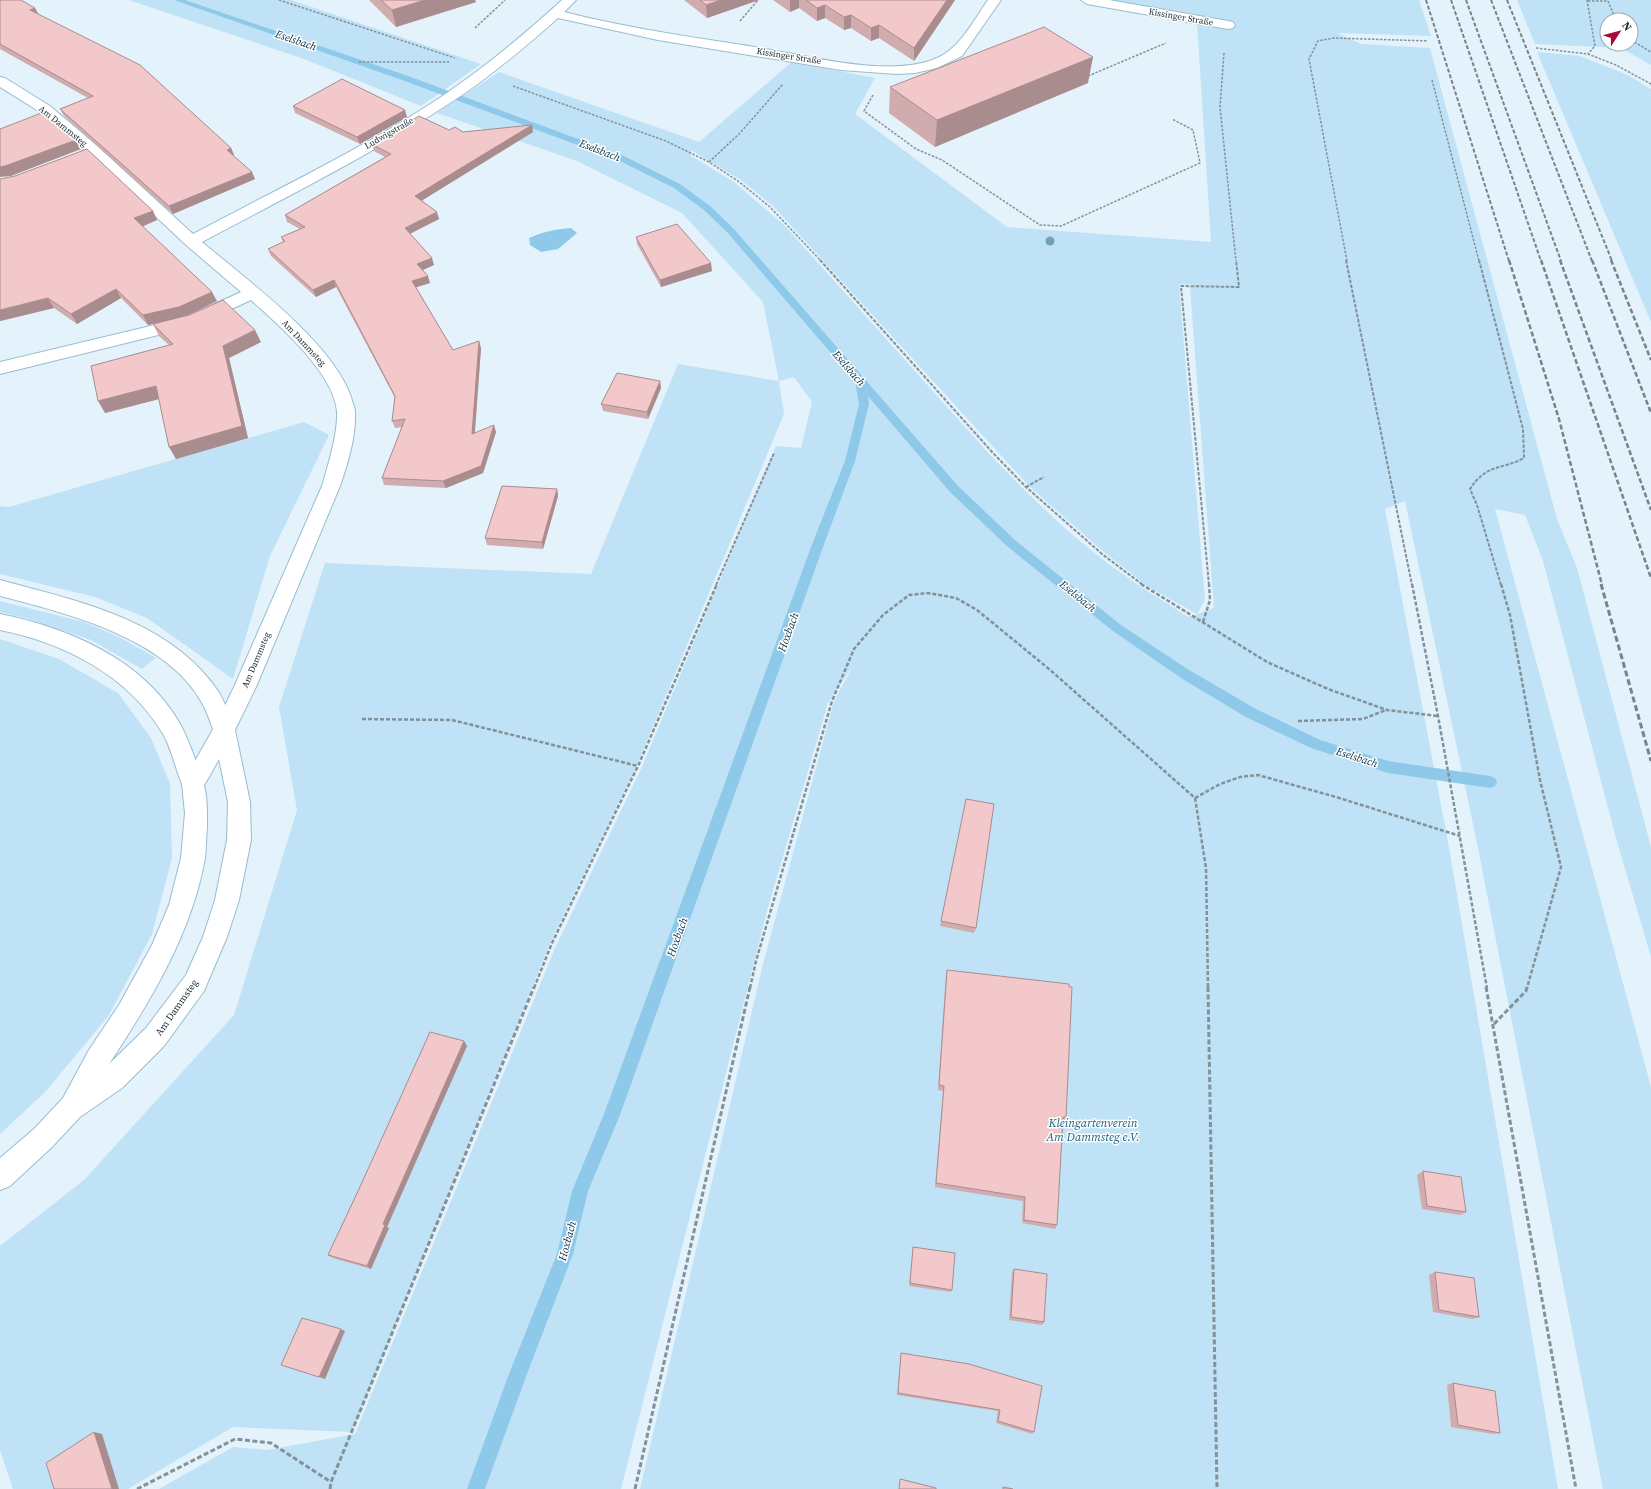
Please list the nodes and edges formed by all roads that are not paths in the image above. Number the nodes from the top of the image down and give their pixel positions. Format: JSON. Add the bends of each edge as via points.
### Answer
{"nodes":[{"id":1,"x":570,"y":0,"type":"edge"},
{"id":2,"x":995,"y":0,"type":"edge"},
{"id":3,"x":1087,"y":0,"type":"edge"},
{"id":4,"x":556,"y":14,"type":"junction"},
{"id":5,"x":1228,"y":25,"type":"road end"},
{"id":6,"x":0,"y":81,"type":"edge"},
{"id":7,"x":94,"y":152,"type":"junction"},
{"id":8,"x":80,"y":157,"type":"edge"},
{"id":9,"x":191,"y":241,"type":"junction"},
{"id":10,"x":253,"y":293,"type":"junction"},
{"id":11,"x":0,"y":368,"type":"edge"},
{"id":12,"x":0,"y":588,"type":"edge"},
{"id":13,"x":0,"y":622,"type":"edge"},
{"id":14,"x":224,"y":730,"type":"junction"},
{"id":15,"x":193,"y":784,"type":"junction"},
{"id":16,"x":71,"y":1108,"type":"junction"},
{"id":17,"x":0,"y":1176,"type":"edge"}],
"edges":[{"from":1,"to":4,"type":"main road","name":"Ludwigstraße"},
{"from":2,"to":4,"type":"main road","name":"Kissinger Straße","via":[[966,44],[949,59],[912,69],[887,70],[587,22]]},
{"from":3,"to":5,"type":"main road","name":"Kissinger Straße"},
{"from":4,"to":9,"type":"main road","name":"Ludwigstraße","via":[[482,73],[431,109],[316,175]]},
{"from":6,"to":7,"type":"main road","name":"Am Dammsteg","via":[[45,109]]},
{"from":7,"to":8,"type":"main road"},
{"from":7,"to":9,"type":"main road","name":"Am Dammsteg"},
{"from":9,"to":10,"type":"main road","name":"Am Dammsteg"},
{"from":10,"to":11,"type":"main road","via":[[188,322]]},
{"from":10,"to":14,"type":"main road","name":"Am Dammsteg","via":[[322,360],[337,383],[346,411],[340,458],[331,486]]},
{"from":12,"to":14,"type":"main road","via":[[79,609],[131,629],[177,660],[207,689],[219,712]]},
{"from":13,"to":15,"type":"main road","via":[[42,632],[88,652],[124,676],[152,702],[171,729]]},
{"from":14,"to":15,"type":"main road","name":"Am Dammsteg"},
{"from":14,"to":16,"type":"main road","name":"Am Dammsteg","via":[[239,802],[239,840],[227,900],[215,938],[195,983],[155,1037],[113,1079]]},
{"from":15,"to":16,"type":"main road","name":"Am Dammsteg","via":[[196,814],[192,858],[181,905],[162,951],[132,1007],[98,1059]]},
{"from":16,"to":17,"type":"main road","name":"Am Dammsteg","via":[[43,1138]]}]}
